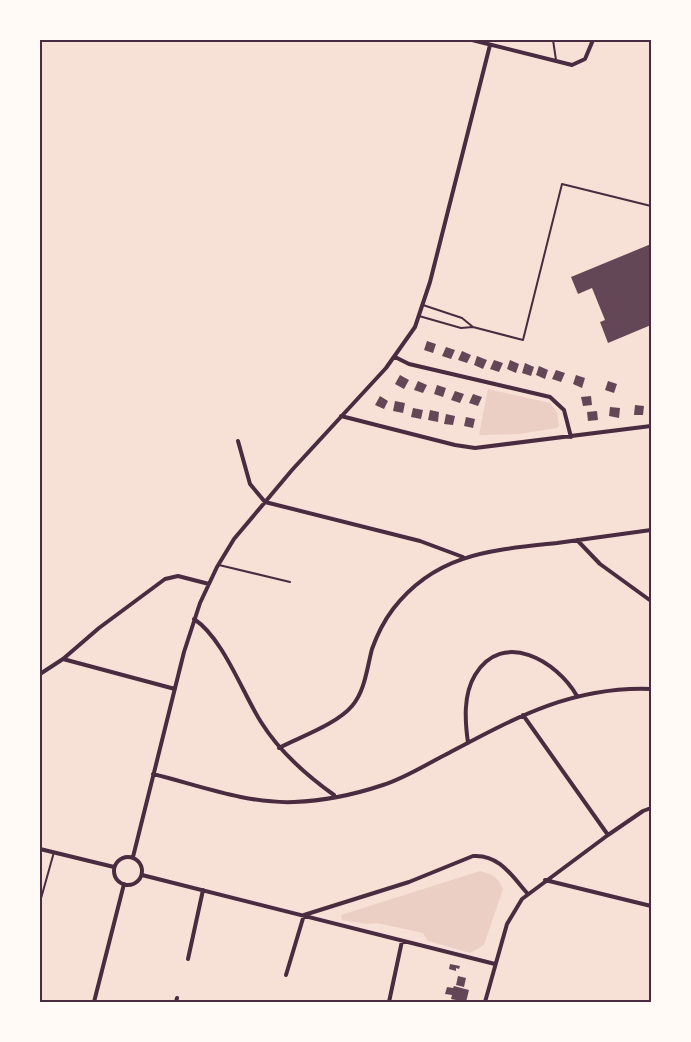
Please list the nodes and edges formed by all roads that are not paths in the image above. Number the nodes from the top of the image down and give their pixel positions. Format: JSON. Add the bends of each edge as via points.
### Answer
{"nodes":[{"id":1,"x":472,"y":40,"type":"edge"},
{"id":2,"x":553,"y":40,"type":"edge"},
{"id":3,"x":593,"y":40,"type":"edge"},
{"id":4,"x":490,"y":45,"type":"junction"},
{"id":5,"x":556,"y":62,"type":"junction"},
{"id":6,"x":651,"y":206,"type":"edge"},
{"id":7,"x":423,"y":305,"type":"junction"},
{"id":8,"x":419,"y":316,"type":"junction"},
{"id":9,"x":473,"y":327,"type":"junction"},
{"id":10,"x":395,"y":358,"type":"junction"},
{"id":11,"x":341,"y":416,"type":"junction"},
{"id":12,"x":651,"y":426,"type":"edge"},
{"id":13,"x":571,"y":436,"type":"junction"},
{"id":14,"x":238,"y":441,"type":"dead end"},
{"id":15,"x":265,"y":502,"type":"junction"},
{"id":16,"x":651,"y":530,"type":"edge"},
{"id":17,"x":577,"y":540,"type":"junction"},
{"id":18,"x":462,"y":557,"type":"junction"},
{"id":19,"x":219,"y":564,"type":"junction"},
{"id":20,"x":290,"y":582,"type":"dead end"},
{"id":21,"x":209,"y":584,"type":"junction"},
{"id":22,"x":651,"y":601,"type":"edge"},
{"id":23,"x":194,"y":619,"type":"junction"},
{"id":24,"x":63,"y":659,"type":"junction"},
{"id":25,"x":40,"y":674,"type":"edge"},
{"id":26,"x":175,"y":689,"type":"junction"},
{"id":27,"x":651,"y":689,"type":"edge"},
{"id":28,"x":577,"y":696,"type":"junction"},
{"id":29,"x":523,"y":715,"type":"junction"},
{"id":30,"x":468,"y":743,"type":"junction"},
{"id":31,"x":279,"y":748,"type":"junction"},
{"id":32,"x":153,"y":774,"type":"junction"},
{"id":33,"x":335,"y":796,"type":"junction"},
{"id":34,"x":651,"y":808,"type":"edge"},
{"id":35,"x":608,"y":835,"type":"junction"},
{"id":36,"x":40,"y":849,"type":"edge"},
{"id":37,"x":54,"y":852,"type":"junction"},
{"id":38,"x":132,"y":857,"type":"junction"},
{"id":39,"x":114,"y":867,"type":"junction"},
{"id":40,"x":142,"y":875,"type":"junction"},
{"id":41,"x":545,"y":880,"type":"junction"},
{"id":42,"x":124,"y":884,"type":"junction"},
{"id":43,"x":203,"y":890,"type":"junction"},
{"id":44,"x":527,"y":893,"type":"junction"},
{"id":45,"x":40,"y":902,"type":"edge"},
{"id":46,"x":651,"y":906,"type":"edge"},
{"id":47,"x":304,"y":915,"type":"junction"},
{"id":48,"x":402,"y":941,"type":"junction"},
{"id":49,"x":188,"y":959,"type":"dead end"},
{"id":50,"x":495,"y":964,"type":"junction"},
{"id":51,"x":286,"y":975,"type":"dead end"},
{"id":52,"x":94,"y":1002,"type":"edge"},
{"id":53,"x":388,"y":1002,"type":"edge"},
{"id":54,"x":486,"y":1002,"type":"edge"}],
"edges":[{"from":1,"to":4,"type":"street"},
{"from":2,"to":5,"type":"lane"},
{"from":3,"to":5,"type":"street","via":[[582,62],[572,66]]},
{"from":4,"to":5,"type":"street"},
{"from":4,"to":7,"type":"street"},
{"from":6,"to":9,"type":"lane","via":[[562,184],[522,340]]},
{"from":7,"to":8,"type":"street"},
{"from":7,"to":9,"type":"lane","via":[[462,318]]},
{"from":8,"to":9,"type":"lane","via":[[461,328]]},
{"from":8,"to":10,"type":"street"},
{"from":10,"to":11,"type":"street"},
{"from":10,"to":13,"type":"street","via":[[550,397],[564,410]]},
{"from":11,"to":13,"type":"street","via":[[464,447]]},
{"from":11,"to":15,"type":"street"},
{"from":12,"to":13,"type":"street"},
{"from":14,"to":15,"type":"street","via":[[250,484]]},
{"from":15,"to":18,"type":"street","via":[[420,541]]},
{"from":15,"to":19,"type":"street","via":[[234,539]]},
{"from":16,"to":17,"type":"street"},
{"from":17,"to":18,"type":"street"},
{"from":17,"to":22,"type":"street","via":[[600,564]]},
{"from":18,"to":31,"type":"street","via":[[429,575],[394,608],[375,640],[362,686],[352,706],[338,717]]},
{"from":19,"to":20,"type":"lane"},
{"from":19,"to":21,"type":"street"},
{"from":21,"to":23,"type":"street"},
{"from":21,"to":24,"type":"street","via":[[178,576],[165,579],[98,628]]},
{"from":23,"to":26,"type":"street"},
{"from":23,"to":31,"type":"street","via":[[211,634],[256,716]]},
{"from":24,"to":25,"type":"street"},
{"from":24,"to":26,"type":"street"},
{"from":26,"to":32,"type":"street"},
{"from":27,"to":28,"type":"street"},
{"from":28,"to":29,"type":"street"},
{"from":28,"to":30,"type":"street","via":[[566,678],[543,661],[519,653],[497,657],[480,668],[468,692],[465,718]]},
{"from":29,"to":30,"type":"street"},
{"from":29,"to":35,"type":"street"},
{"from":30,"to":33,"type":"street","via":[[384,785]]},
{"from":31,"to":33,"type":"street"},
{"from":32,"to":33,"type":"street","via":[[230,794],[276,801],[309,801]]},
{"from":32,"to":38,"type":"street"},
{"from":34,"to":35,"type":"street"},
{"from":35,"to":41,"type":"street"},
{"from":36,"to":37,"type":"street"},
{"from":37,"to":39,"type":"street"},
{"from":37,"to":45,"type":"lane"},
{"from":38,"to":39,"type":"street","via":[[119,859]]},
{"from":38,"to":40,"type":"street","via":[[140,862]]},
{"from":39,"to":42,"type":"street","via":[[116,878]]},
{"from":40,"to":42,"type":"street","via":[[136,882]]},
{"from":40,"to":43,"type":"street"},
{"from":41,"to":44,"type":"street"},
{"from":41,"to":46,"type":"street"},
{"from":42,"to":52,"type":"street"},
{"from":43,"to":47,"type":"street"},
{"from":43,"to":49,"type":"street"},
{"from":44,"to":47,"type":"street","via":[[498,861],[473,856],[409,882]]},
{"from":44,"to":50,"type":"street","via":[[507,924]]},
{"from":47,"to":48,"type":"street"},
{"from":47,"to":51,"type":"street"},
{"from":48,"to":50,"type":"street"},
{"from":48,"to":53,"type":"street"},
{"from":50,"to":54,"type":"street"}]}
